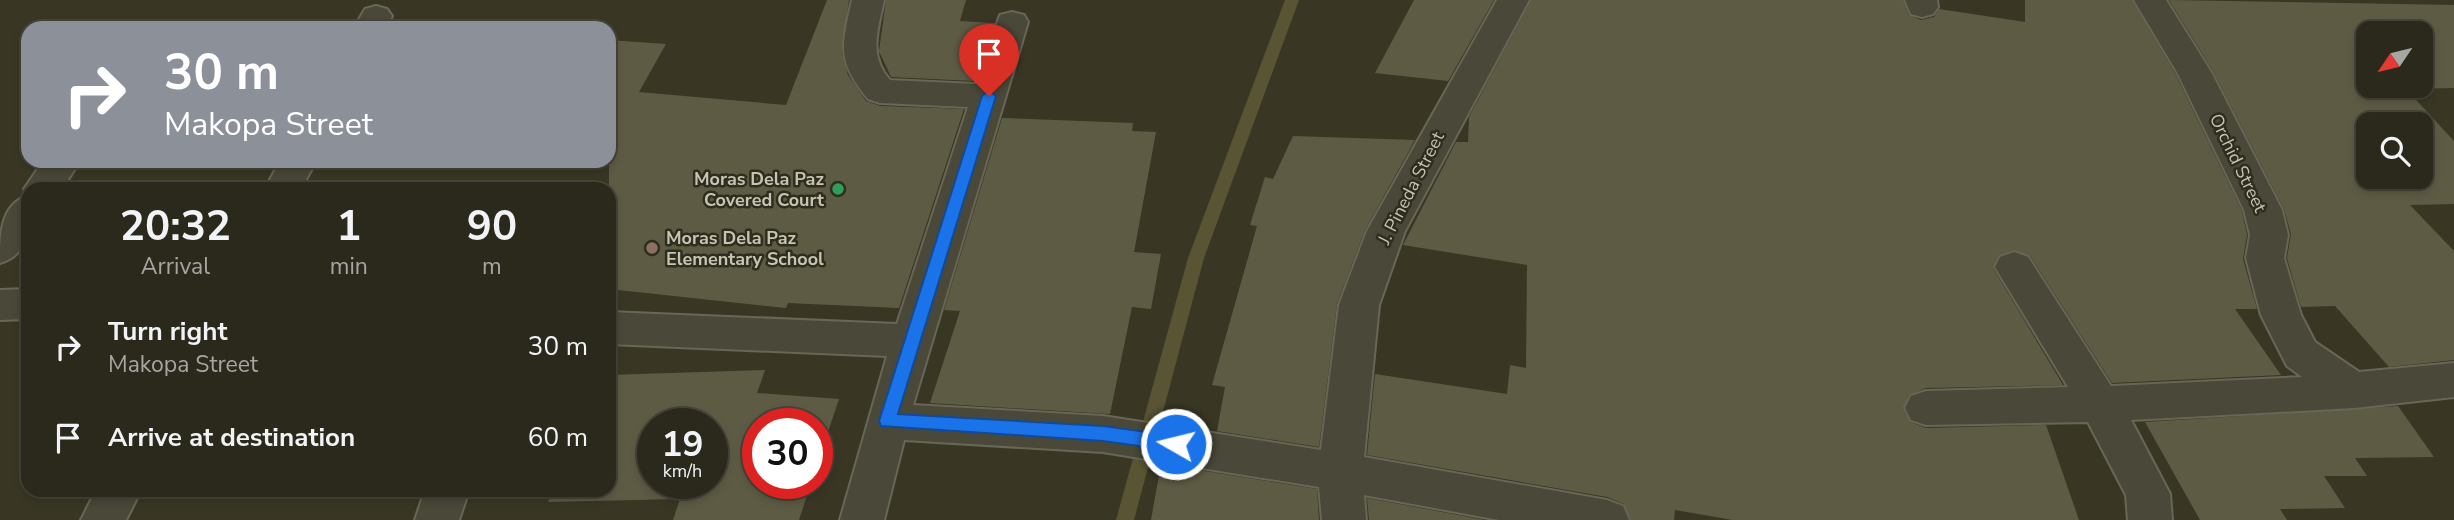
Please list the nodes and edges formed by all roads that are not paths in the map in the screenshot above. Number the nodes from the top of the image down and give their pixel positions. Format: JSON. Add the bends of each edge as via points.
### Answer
{"nodes":[{"id":1,"x":868,"y":0,"type":"edge"},
{"id":2,"x":1513,"y":0,"type":"edge"},
{"id":3,"x":2150,"y":0,"type":"edge"},
{"id":4,"x":1013,"y":22,"type":"dead end"},
{"id":5,"x":989,"y":96,"type":"junction"},
{"id":6,"x":21,"y":219,"type":"edge"},
{"id":7,"x":0,"y":249,"type":"edge"},
{"id":8,"x":2014,"y":267,"type":"dead end"},
{"id":9,"x":21,"y":304,"type":"edge"},
{"id":10,"x":0,"y":305,"type":"edge"},
{"id":11,"x":616,"y":328,"type":"edge"},
{"id":12,"x":912,"y":341,"type":"junction"},
{"id":13,"x":2454,"y":380,"type":"edge"},
{"id":14,"x":2354,"y":391,"type":"junction"},
{"id":15,"x":2100,"y":404,"type":"junction"},
{"id":16,"x":1926,"y":408,"type":"dead end"},
{"id":17,"x":887,"y":421,"type":"junction"},
{"id":18,"x":1340,"y":474,"type":"junction"},
{"id":19,"x":115,"y":497,"type":"edge"},
{"id":20,"x":445,"y":497,"type":"edge"},
{"id":21,"x":103,"y":520,"type":"edge"},
{"id":22,"x":437,"y":520,"type":"edge"},
{"id":23,"x":862,"y":520,"type":"edge"},
{"id":24,"x":1344,"y":520,"type":"edge"},
{"id":25,"x":1608,"y":520,"type":"edge"},
{"id":26,"x":2150,"y":520,"type":"edge"}],
"edges":[{"from":1,"to":5,"type":"street","via":[[857,58],[861,71],[880,91]]},
{"from":2,"to":18,"type":"street","name":"J. Pineda Street","via":[[1381,243],[1359,305]]},
{"from":3,"to":14,"type":"street","name":"Orchid Street","via":[[2194,72],[2263,210],[2269,235],[2265,258],[2270,284],[2296,345],[2301,354]]},
{"from":4,"to":5,"type":"street"},
{"from":5,"to":12,"type":"street"},
{"from":6,"to":7,"type":"street"},
{"from":8,"to":15,"type":"street"},
{"from":9,"to":10,"type":"street"},
{"from":11,"to":12,"type":"street"},
{"from":12,"to":17,"type":"street"},
{"from":13,"to":14,"type":"street"},
{"from":14,"to":15,"type":"street"},
{"from":15,"to":16,"type":"street"},
{"from":15,"to":26,"type":"street","via":[[2148,494]]},
{"from":17,"to":18,"type":"street","via":[[1103,434]]},
{"from":17,"to":23,"type":"street"},
{"from":18,"to":24,"type":"street","name":"J. Pineda Street"},
{"from":18,"to":25,"type":"street"},
{"from":19,"to":21,"type":"street"},
{"from":20,"to":22,"type":"street"}]}
